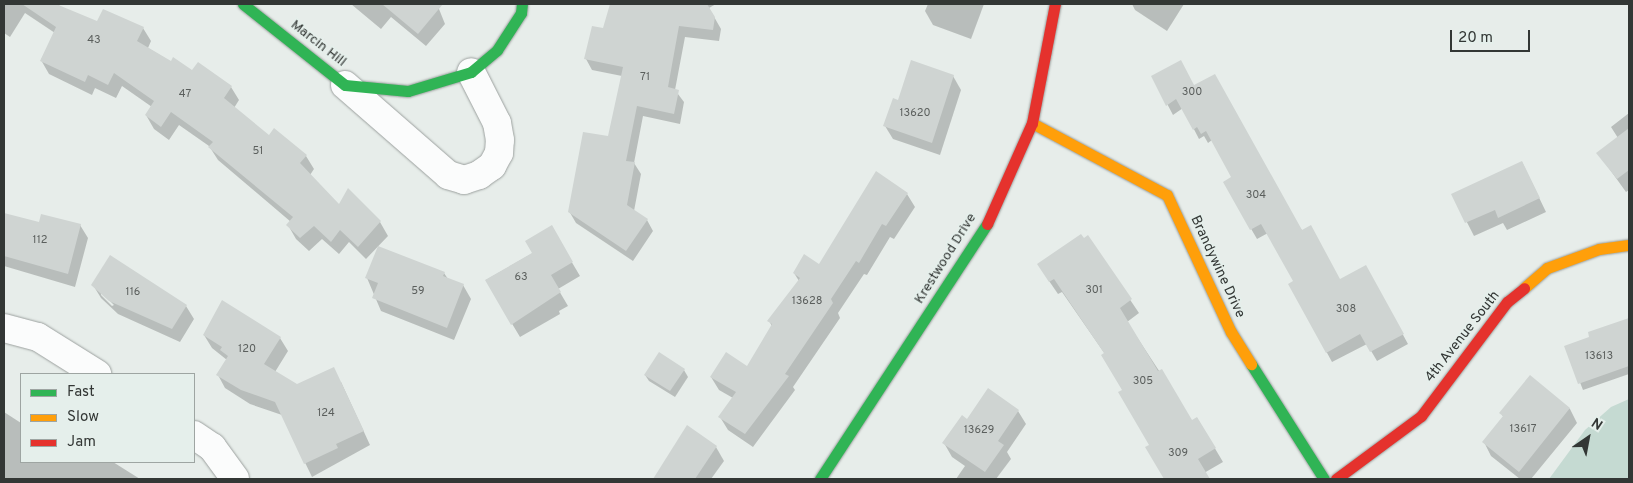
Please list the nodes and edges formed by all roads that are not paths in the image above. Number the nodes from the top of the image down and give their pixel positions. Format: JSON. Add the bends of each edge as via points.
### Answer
{"nodes":[{"id":1,"x":242,"y":4,"type":"edge"},
{"id":2,"x":522,"y":4,"type":"edge"},
{"id":3,"x":1055,"y":4,"type":"edge"},
{"id":4,"x":471,"y":72,"type":"junction"},
{"id":5,"x":345,"y":85,"type":"junction"},
{"id":6,"x":1032,"y":123,"type":"junction"},
{"id":7,"x":1629,"y":245,"type":"edge"},
{"id":8,"x":4,"y":328,"type":"edge"},
{"id":9,"x":95,"y":373,"type":"edge"},
{"id":10,"x":195,"y":437,"type":"edge"},
{"id":11,"x":235,"y":479,"type":"edge"},
{"id":12,"x":820,"y":479,"type":"edge"},
{"id":13,"x":1324,"y":479,"type":"edge"},
{"id":14,"x":1336,"y":479,"type":"edge"}],
"edges":[{"from":1,"to":5,"type":"street","name":"Marcin Hill"},
{"from":2,"to":4,"type":"street","name":"Marcin Hill","via":[[521,13],[497,50]]},
{"from":3,"to":6,"type":"street","name":"Krestwood Drive"},
{"from":4,"to":5,"type":"street","name":"Marcin Hill","via":[[408,91]]},
{"from":4,"to":5,"type":"street","via":[[497,123],[500,140],[499,153],[492,166],[464,180],[448,175]]},
{"from":6,"to":12,"type":"street","name":"Krestwood Drive","via":[[985,229]]},
{"from":6,"to":13,"type":"street","name":"Brandywine Drive","via":[[1167,195],[1230,332]]},
{"from":7,"to":14,"type":"street","name":"4th Avenue South","via":[[1599,249],[1547,268],[1507,302],[1420,416]]},
{"from":8,"to":9,"type":"street","via":[[38,337]]},
{"from":10,"to":11,"type":"street","via":[[212,447]]}]}
